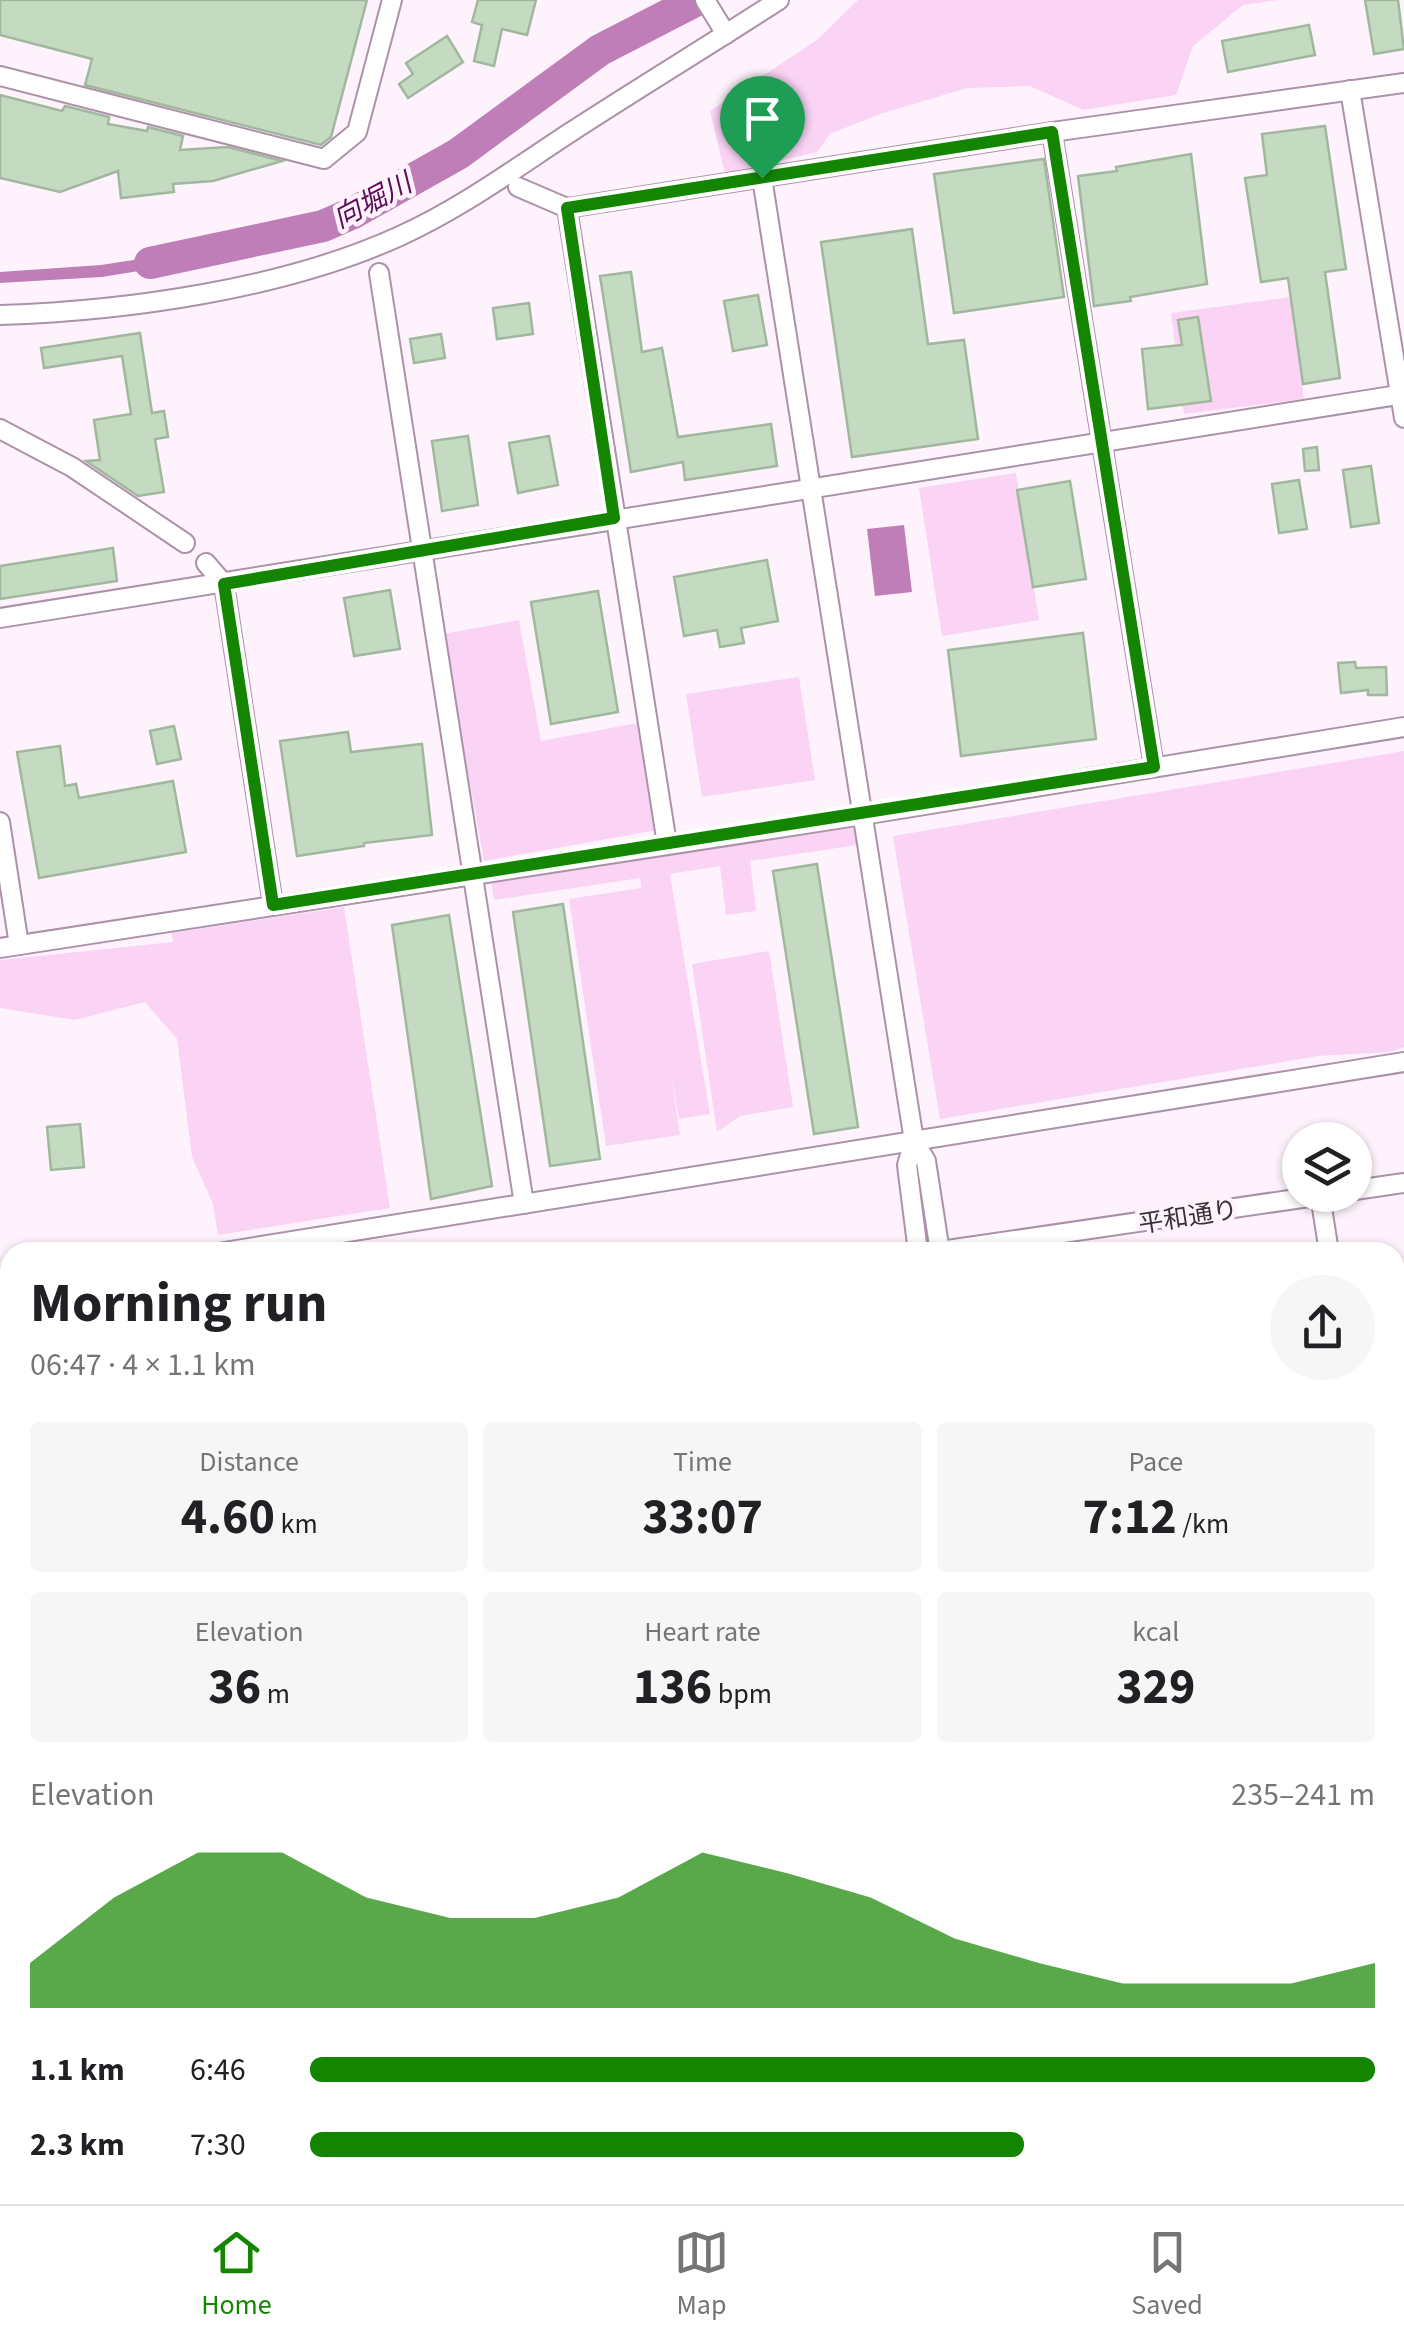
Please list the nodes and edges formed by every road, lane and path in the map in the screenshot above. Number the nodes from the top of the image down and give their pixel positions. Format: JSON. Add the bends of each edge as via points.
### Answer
{"nodes":[{"id":1,"x":392,"y":0,"type":"edge"},
{"id":2,"x":705,"y":0,"type":"edge"},
{"id":3,"x":779,"y":0,"type":"edge"},
{"id":4,"x":722,"y":29,"type":"junction"},
{"id":5,"x":0,"y":76,"type":"edge"},
{"id":6,"x":1404,"y":83,"type":"edge"},
{"id":7,"x":1350,"y":90,"type":"junction"},
{"id":8,"x":1052,"y":132,"type":"junction"},
{"id":9,"x":762,"y":178,"type":"junction"},
{"id":10,"x":518,"y":187,"type":"dead end"},
{"id":11,"x":567,"y":208,"type":"junction"},
{"id":12,"x":379,"y":273,"type":"dead end"},
{"id":13,"x":0,"y":315,"type":"edge"},
{"id":14,"x":1402,"y":394,"type":"edge"},
{"id":15,"x":1404,"y":418,"type":"edge"},
{"id":16,"x":0,"y":429,"type":"edge"},
{"id":17,"x":1104,"y":442,"type":"junction"},
{"id":18,"x":810,"y":486,"type":"junction"},
{"id":19,"x":614,"y":518,"type":"junction"},
{"id":20,"x":185,"y":544,"type":"dead end"},
{"id":21,"x":422,"y":552,"type":"junction"},
{"id":22,"x":206,"y":564,"type":"dead end"},
{"id":23,"x":224,"y":584,"type":"junction"},
{"id":24,"x":0,"y":618,"type":"edge"},
{"id":25,"x":1404,"y":727,"type":"edge"},
{"id":26,"x":1154,"y":767,"type":"junction"},
{"id":27,"x":863,"y":815,"type":"junction"},
{"id":28,"x":0,"y":822,"type":"edge"},
{"id":29,"x":667,"y":844,"type":"junction"},
{"id":30,"x":472,"y":873,"type":"junction"},
{"id":31,"x":273,"y":905,"type":"junction"},
{"id":32,"x":10,"y":946,"type":"edge"},
{"id":33,"x":1404,"y":1062,"type":"edge"},
{"id":34,"x":914,"y":1141,"type":"junction"},
{"id":35,"x":1404,"y":1183,"type":"edge"},
{"id":36,"x":1372,"y":1188,"type":"edge"},
{"id":37,"x":1282,"y":1202,"type":"edge"},
{"id":38,"x":524,"y":1204,"type":"junction"},
{"id":39,"x":1324,"y":1212,"type":"edge"},
{"id":40,"x":286,"y":1242,"type":"edge"},
{"id":41,"x":917,"y":1242,"type":"edge"},
{"id":42,"x":936,"y":1242,"type":"edge"},
{"id":43,"x":1055,"y":1242,"type":"edge"},
{"id":44,"x":1328,"y":1242,"type":"edge"}],
"edges":[{"from":1,"to":5,"type":"street","via":[[358,132],[324,159]]},
{"from":2,"to":4,"type":"street"},
{"from":3,"to":4,"type":"street"},
{"from":4,"to":13,"type":"street","via":[[463,203],[354,255],[178,297]]},
{"from":6,"to":7,"type":"street"},
{"from":7,"to":8,"type":"street"},
{"from":7,"to":14,"type":"street"},
{"from":8,"to":9,"type":"street"},
{"from":8,"to":17,"type":"street"},
{"from":9,"to":11,"type":"street"},
{"from":9,"to":18,"type":"street"},
{"from":10,"to":11,"type":"street"},
{"from":11,"to":19,"type":"street"},
{"from":12,"to":21,"type":"street"},
{"from":14,"to":15,"type":"street"},
{"from":14,"to":17,"type":"street"},
{"from":16,"to":20,"type":"street"},
{"from":17,"to":18,"type":"street"},
{"from":17,"to":26,"type":"street"},
{"from":18,"to":19,"type":"street"},
{"from":18,"to":27,"type":"street"},
{"from":19,"to":21,"type":"street"},
{"from":19,"to":29,"type":"street"},
{"from":21,"to":23,"type":"street"},
{"from":21,"to":30,"type":"street"},
{"from":22,"to":23,"type":"street"},
{"from":23,"to":24,"type":"street"},
{"from":23,"to":31,"type":"street"},
{"from":25,"to":26,"type":"street"},
{"from":26,"to":27,"type":"street"},
{"from":27,"to":29,"type":"street"},
{"from":27,"to":34,"type":"street"},
{"from":28,"to":32,"type":"street"},
{"from":29,"to":30,"type":"street"},
{"from":30,"to":31,"type":"street"},
{"from":30,"to":38,"type":"street"},
{"from":31,"to":32,"type":"street"},
{"from":33,"to":34,"type":"street"},
{"from":34,"to":38,"type":"street"},
{"from":34,"to":41,"type":"street","via":[[907,1164]]},
{"from":34,"to":42,"type":"street","via":[[926,1161]]},
{"from":35,"to":36,"type":"street"},
{"from":37,"to":43,"type":"street","name":"平和通り"},
{"from":38,"to":40,"type":"street"},
{"from":39,"to":44,"type":"street"}]}
